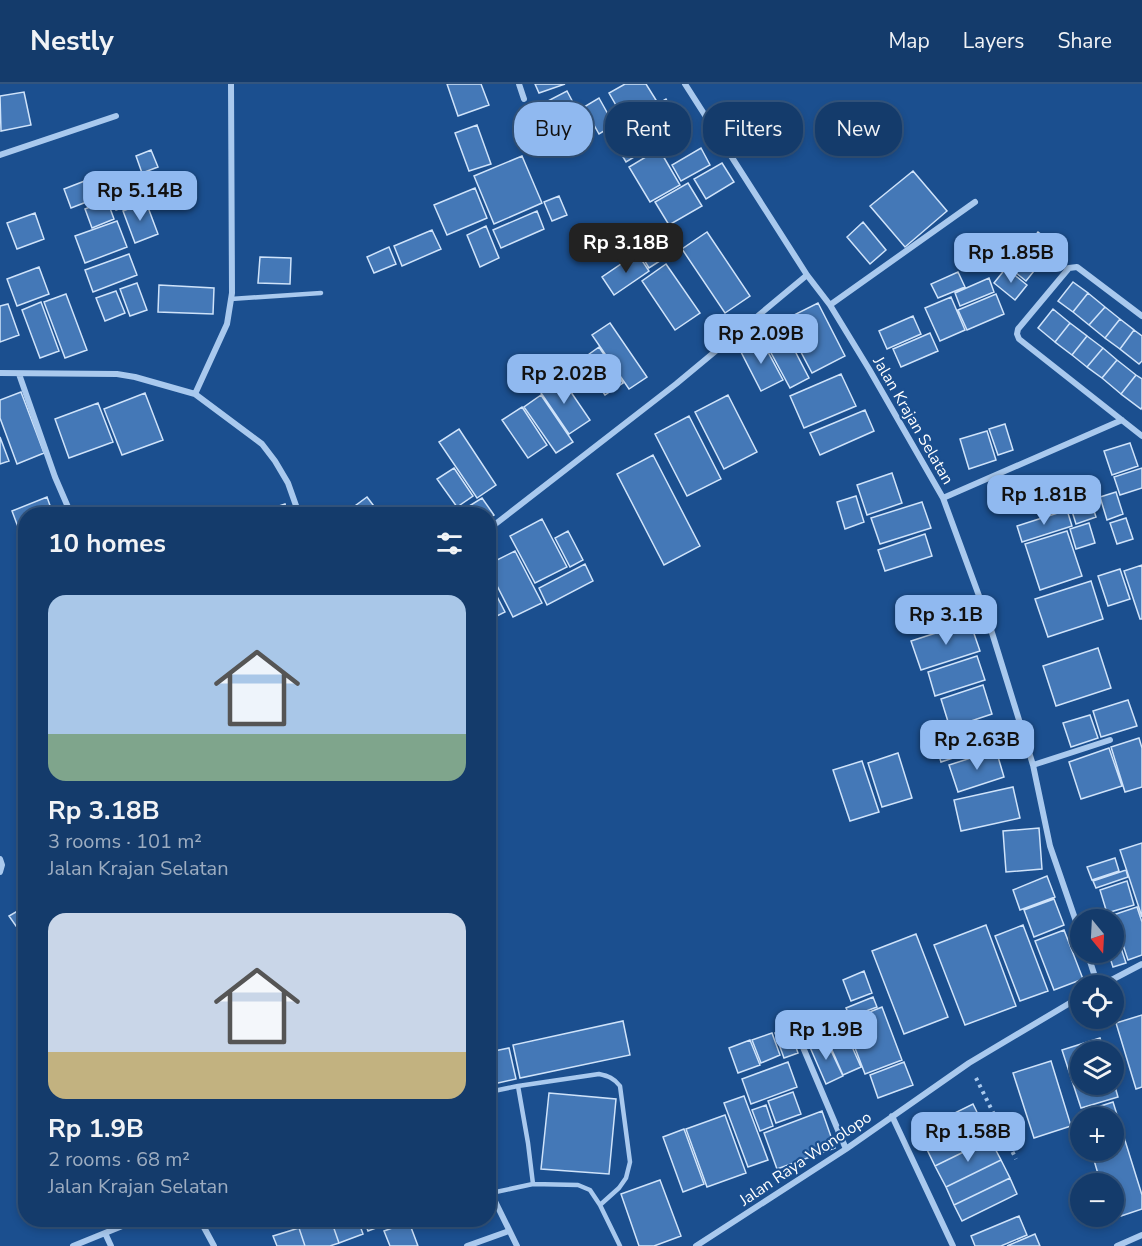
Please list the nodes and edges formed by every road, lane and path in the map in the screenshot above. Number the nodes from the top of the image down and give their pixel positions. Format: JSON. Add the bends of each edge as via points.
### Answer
{"nodes":[{"id":1,"x":231,"y":84,"type":"edge"},
{"id":2,"x":519,"y":84,"type":"edge"},
{"id":3,"x":685,"y":84,"type":"edge"},
{"id":4,"x":524,"y":99,"type":"dead end"},
{"id":5,"x":116,"y":116,"type":"dead end"},
{"id":6,"x":0,"y":155,"type":"edge"},
{"id":7,"x":975,"y":202,"type":"dead end"},
{"id":8,"x":807,"y":276,"type":"junction"},
{"id":9,"x":321,"y":293,"type":"dead end"},
{"id":10,"x":231,"y":299,"type":"junction"},
{"id":11,"x":830,"y":305,"type":"junction"},
{"id":12,"x":1142,"y":315,"type":"edge"},
{"id":13,"x":0,"y":374,"type":"edge"},
{"id":14,"x":19,"y":374,"type":"junction"},
{"id":15,"x":195,"y":394,"type":"junction"},
{"id":16,"x":1122,"y":420,"type":"junction"},
{"id":17,"x":1142,"y":436,"type":"edge"},
{"id":18,"x":943,"y":498,"type":"junction"},
{"id":19,"x":68,"y":507,"type":"edge"},
{"id":20,"x":297,"y":507,"type":"edge"},
{"id":21,"x":496,"y":524,"type":"edge"},
{"id":22,"x":1110,"y":740,"type":"dead end"},
{"id":23,"x":1033,"y":765,"type":"junction"},
{"id":24,"x":0,"y":859,"type":"edge"},
{"id":25,"x":0,"y":872,"type":"edge"},
{"id":26,"x":1072,"y":909,"type":"edge"},
{"id":27,"x":1142,"y":964,"type":"edge"},
{"id":28,"x":1120,"y":975,"type":"edge"},
{"id":29,"x":1070,"y":1003,"type":"edge"},
{"id":30,"x":794,"y":1026,"type":"dead end"},
{"id":31,"x":969,"y":1064,"type":"junction"},
{"id":32,"x":518,"y":1086,"type":"junction"},
{"id":33,"x":496,"y":1091,"type":"edge"},
{"id":34,"x":892,"y":1116,"type":"junction"},
{"id":35,"x":846,"y":1149,"type":"junction"},
{"id":36,"x":1016,"y":1160,"type":"dead end"},
{"id":37,"x":533,"y":1184,"type":"junction"},
{"id":38,"x":496,"y":1190,"type":"edge"},
{"id":39,"x":496,"y":1204,"type":"edge"},
{"id":40,"x":600,"y":1205,"type":"junction"},
{"id":41,"x":120,"y":1227,"type":"edge"},
{"id":42,"x":204,"y":1227,"type":"edge"},
{"id":43,"x":509,"y":1231,"type":"junction"},
{"id":44,"x":105,"y":1233,"type":"junction"},
{"id":45,"x":1142,"y":1235,"type":"edge"},
{"id":46,"x":73,"y":1246,"type":"edge"},
{"id":47,"x":111,"y":1246,"type":"edge"},
{"id":48,"x":214,"y":1246,"type":"edge"},
{"id":49,"x":467,"y":1246,"type":"edge"},
{"id":50,"x":518,"y":1246,"type":"edge"},
{"id":51,"x":620,"y":1246,"type":"edge"},
{"id":52,"x":696,"y":1246,"type":"edge"},
{"id":53,"x":953,"y":1246,"type":"edge"},
{"id":54,"x":1117,"y":1246,"type":"edge"}],
"edges":[{"from":1,"to":10,"type":"street"},
{"from":2,"to":4,"type":"street"},
{"from":3,"to":8,"type":"street","name":"Jalan Krajan Selatan"},
{"from":5,"to":6,"type":"street"},
{"from":7,"to":11,"type":"street"},
{"from":8,"to":11,"type":"street","name":"Jalan Krajan Selatan"},
{"from":8,"to":21,"type":"street"},
{"from":9,"to":10,"type":"lane"},
{"from":10,"to":15,"type":"street","via":[[227,324]]},
{"from":11,"to":18,"type":"street","name":"Jalan Krajan Selatan"},
{"from":12,"to":16,"type":"street","via":[[1073,267],[1018,328],[1020,339]]},
{"from":13,"to":14,"type":"street"},
{"from":14,"to":15,"type":"street","via":[[117,374]]},
{"from":14,"to":19,"type":"street"},
{"from":15,"to":20,"type":"street","via":[[262,444],[288,483]]},
{"from":16,"to":17,"type":"street"},
{"from":16,"to":18,"type":"street"},
{"from":18,"to":23,"type":"street","name":"Jalan Krajan Selatan","via":[[989,623]]},
{"from":22,"to":23,"type":"street"},
{"from":23,"to":26,"type":"street","name":"Jalan Krajan Selatan","via":[[1050,846]]},
{"from":24,"to":25,"type":"street"},
{"from":27,"to":28,"type":"street"},
{"from":29,"to":31,"type":"street","name":"Jalan Raya Wonolopo"},
{"from":30,"to":35,"type":"street"},
{"from":31,"to":34,"type":"street","name":"Jalan Raya Wonolopo"},
{"from":31,"to":36,"type":"path"},
{"from":32,"to":33,"type":"lane"},
{"from":32,"to":37,"type":"lane"},
{"from":32,"to":40,"type":"lane","via":[[599,1074],[620,1086],[630,1162],[620,1188]]},
{"from":34,"to":35,"type":"street","name":"Jalan Raya Wonolopo"},
{"from":34,"to":53,"type":"street"},
{"from":35,"to":52,"type":"street","name":"Jalan Raya Wonolopo"},
{"from":37,"to":38,"type":"lane"},
{"from":37,"to":40,"type":"lane","via":[[578,1185],[590,1190]]},
{"from":39,"to":43,"type":"street"},
{"from":40,"to":51,"type":"lane"},
{"from":41,"to":44,"type":"street"},
{"from":42,"to":48,"type":"street"},
{"from":43,"to":49,"type":"street"},
{"from":43,"to":50,"type":"street"},
{"from":44,"to":46,"type":"street"},
{"from":44,"to":47,"type":"street"},
{"from":45,"to":54,"type":"street"}]}
